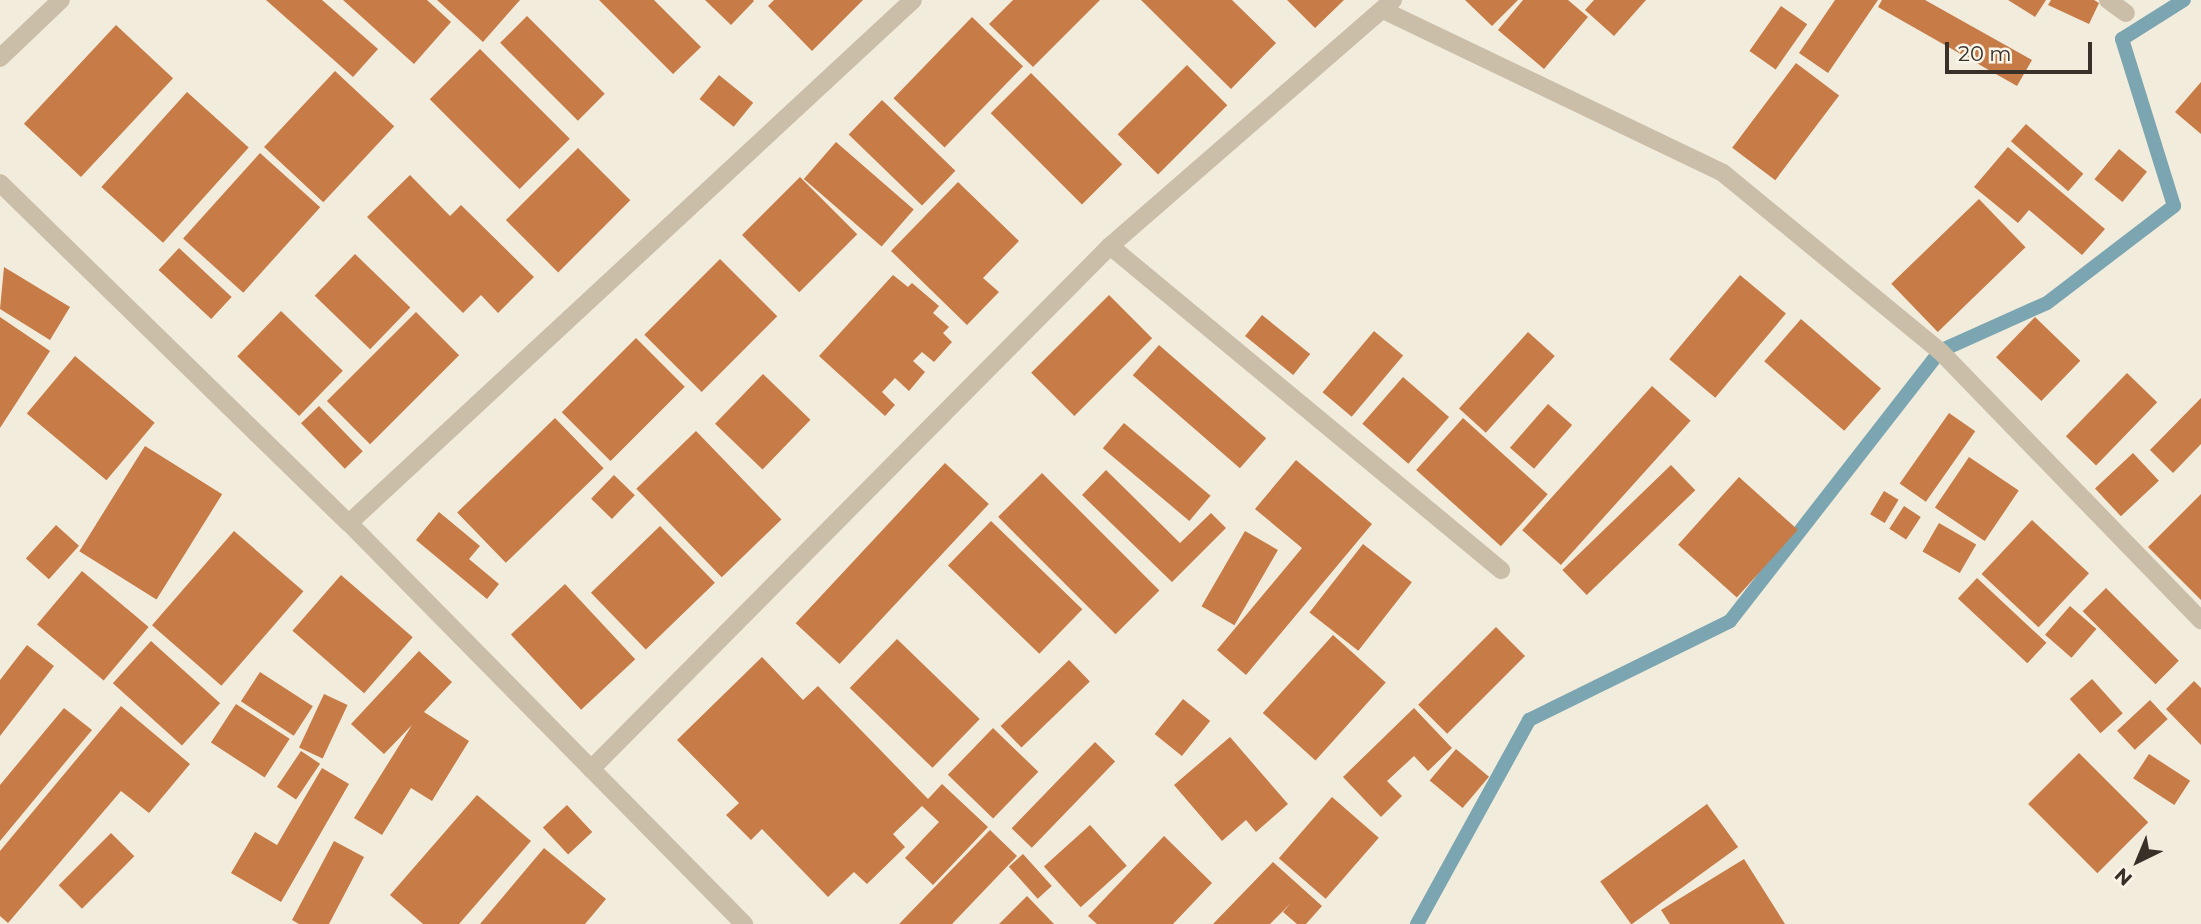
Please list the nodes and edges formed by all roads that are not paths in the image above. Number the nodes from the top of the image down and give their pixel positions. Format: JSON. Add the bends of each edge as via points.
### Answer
{"nodes":[{"id":1,"x":61,"y":0,"type":"edge"},
{"id":2,"x":913,"y":0,"type":"edge"},
{"id":3,"x":2108,"y":0,"type":"edge"},
{"id":4,"x":1388,"y":5,"type":"edge"},
{"id":5,"x":2126,"y":13,"type":"dead end"},
{"id":6,"x":0,"y":58,"type":"edge"},
{"id":7,"x":0,"y":183,"type":"edge"},
{"id":8,"x":1110,"y":246,"type":"junction"},
{"id":9,"x":349,"y":523,"type":"junction"},
{"id":10,"x":1500,"y":570,"type":"dead end"},
{"id":11,"x":2201,"y":620,"type":"edge"},
{"id":12,"x":591,"y":768,"type":"junction"},
{"id":13,"x":744,"y":924,"type":"edge"}],
"edges":[{"from":1,"to":6,"type":"street"},
{"from":2,"to":9,"type":"street"},
{"from":3,"to":5,"type":"street"},
{"from":4,"to":8,"type":"street"},
{"from":4,"to":11,"type":"street","via":[[1723,173],[1940,351]]},
{"from":7,"to":9,"type":"street"},
{"from":8,"to":10,"type":"street"},
{"from":8,"to":12,"type":"street"},
{"from":9,"to":12,"type":"street"},
{"from":12,"to":13,"type":"street"}]}
